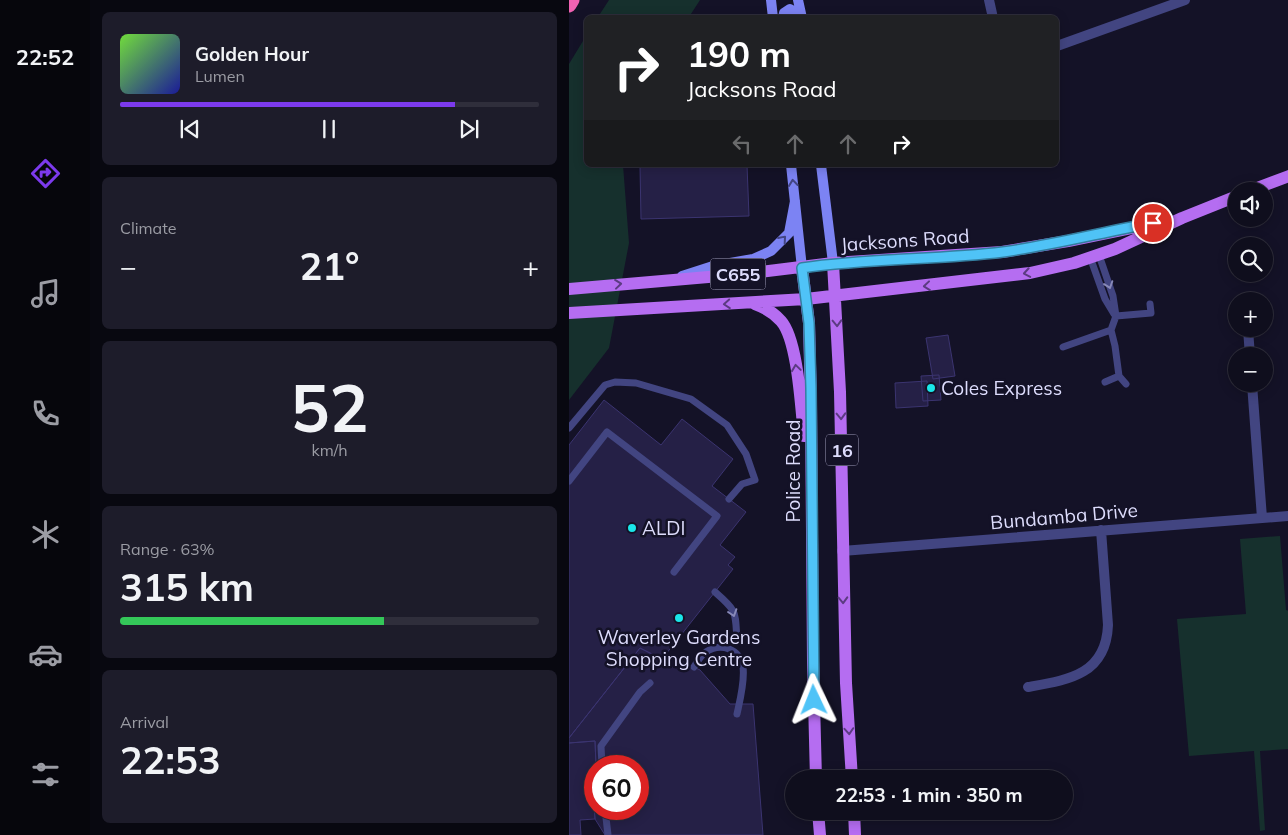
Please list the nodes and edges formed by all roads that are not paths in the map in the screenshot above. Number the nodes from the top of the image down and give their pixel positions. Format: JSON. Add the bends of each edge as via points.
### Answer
{"nodes":[{"id":1,"x":572,"y":0,"type":"edge"},
{"id":2,"x":771,"y":0,"type":"edge"},
{"id":3,"x":798,"y":0,"type":"edge"},
{"id":4,"x":989,"y":0,"type":"edge"},
{"id":5,"x":1185,"y":0,"type":"edge"},
{"id":6,"x":569,"y":5,"type":"edge"},
{"id":7,"x":773,"y":15,"type":"edge"},
{"id":8,"x":784,"y":15,"type":"edge"},
{"id":9,"x":799,"y":15,"type":"edge"},
{"id":10,"x":800,"y":15,"type":"edge"},
{"id":11,"x":992,"y":15,"type":"edge"},
{"id":12,"x":1059,"y":45,"type":"edge"},
{"id":13,"x":791,"y":167,"type":"edge"},
{"id":14,"x":821,"y":167,"type":"edge"},
{"id":15,"x":1288,"y":176,"type":"edge"},
{"id":16,"x":1272,"y":182,"type":"edge"},
{"id":17,"x":1228,"y":200,"type":"edge"},
{"id":18,"x":795,"y":201,"type":"junction"},
{"id":19,"x":1182,"y":218,"type":"junction"},
{"id":20,"x":1094,"y":256,"type":"junction"},
{"id":21,"x":833,"y":263,"type":"junction"},
{"id":22,"x":802,"y":268,"type":"junction"},
{"id":23,"x":674,"y":279,"type":"junction"},
{"id":24,"x":569,"y":289,"type":"edge"},
{"id":25,"x":836,"y":296,"type":"junction"},
{"id":26,"x":806,"y":299,"type":"junction"},
{"id":27,"x":749,"y":302,"type":"junction"},
{"id":28,"x":1150,"y":304,"type":"dead end"},
{"id":29,"x":569,"y":313,"type":"edge"},
{"id":30,"x":1116,"y":316,"type":"junction"},
{"id":31,"x":1111,"y":330,"type":"junction"},
{"id":32,"x":1063,"y":347,"type":"dead end"},
{"id":33,"x":1119,"y":376,"type":"junction"},
{"id":34,"x":1105,"y":382,"type":"dead end"},
{"id":35,"x":1126,"y":384,"type":"dead end"},
{"id":36,"x":1253,"y":392,"type":"edge"},
{"id":37,"x":569,"y":428,"type":"edge"},
{"id":38,"x":569,"y":481,"type":"edge"},
{"id":39,"x":729,"y":499,"type":"dead end"},
{"id":40,"x":811,"y":503,"type":"junction"},
{"id":41,"x":1288,"y":516,"type":"edge"},
{"id":42,"x":1262,"y":518,"type":"junction"},
{"id":43,"x":1101,"y":530,"type":"junction"},
{"id":44,"x":842,"y":551,"type":"junction"},
{"id":45,"x":674,"y":572,"type":"dead end"},
{"id":46,"x":715,"y":592,"type":"dead end"},
{"id":47,"x":737,"y":641,"type":"dead end"},
{"id":48,"x":693,"y":667,"type":"dead end"},
{"id":49,"x":650,"y":682,"type":"dead end"},
{"id":50,"x":1028,"y":687,"type":"dead end"},
{"id":51,"x":737,"y":714,"type":"dead end"},
{"id":52,"x":601,"y":755,"type":"edge"},
{"id":53,"x":816,"y":770,"type":"edge"},
{"id":54,"x":851,"y":770,"type":"edge"},
{"id":55,"x":606,"y":820,"type":"edge"},
{"id":56,"x":819,"y":820,"type":"edge"},
{"id":57,"x":854,"y":820,"type":"edge"},
{"id":58,"x":608,"y":835,"type":"edge"},
{"id":59,"x":820,"y":835,"type":"edge"},
{"id":60,"x":855,"y":835,"type":"edge"}],
"edges":[{"from":1,"to":6,"type":"highway"},
{"from":2,"to":7,"type":"main road"},
{"from":3,"to":10,"type":"main road"},
{"from":4,"to":11,"type":"street"},
{"from":5,"to":12,"type":"street"},
{"from":8,"to":9,"type":"main road","via":[[790,9]]},
{"from":18,"to":13,"type":"main road","name":"Police Road","number":"16","one_way":true},
{"from":14,"to":21,"type":"main road","number":"16"},
{"from":15,"to":16,"type":"main road"},
{"from":17,"to":19,"type":"main road","name":"Jacksons Road"},
{"from":18,"to":22,"type":"main road","name":"Police Road","number":"16"},
{"from":23,"to":18,"type":"main road","one_way":true,"via":[[771,251],[789,233]]},
{"from":19,"to":20,"type":"main road","name":"Jacksons Road"},
{"from":19,"to":21,"type":"main road","name":"Jacksons Road","via":[[1003,252]]},
{"from":20,"to":25,"type":"main road","name":"Jacksons Road","one_way":true,"via":[[1030,273]]},
{"from":20,"to":30,"type":"lane","via":[[1113,296]]},
{"from":21,"to":22,"type":"main road","name":"Jacksons Road","number":"C655"},
{"from":21,"to":25,"type":"main road","number":"16"},
{"from":22,"to":23,"type":"main road","name":"Jacksons Road","number":"C655"},
{"from":22,"to":26,"type":"main road","name":"Police Road","number":"16"},
{"from":24,"to":23,"type":"main road","name":"Jacksons Road","number":"C655","one_way":true},
{"from":25,"to":26,"type":"main road","name":"Jacksons Road","number":"C655"},
{"from":25,"to":44,"type":"main road","number":"16","one_way":true},
{"from":26,"to":27,"type":"main road","name":"Jacksons Road","number":"C655"},
{"from":26,"to":40,"type":"main road","name":"Police Road","number":"16"},
{"from":27,"to":29,"type":"main road","name":"Jacksons Road","number":"C655","one_way":true},
{"from":40,"to":27,"type":"main road","one_way":true,"via":[[793,348],[782,322],[769,309]]},
{"from":28,"to":30,"type":"lane","via":[[1151,313]]},
{"from":30,"to":31,"type":"lane"},
{"from":31,"to":32,"type":"lane"},
{"from":31,"to":33,"type":"lane"},
{"from":33,"to":34,"type":"lane"},
{"from":33,"to":35,"type":"lane"},
{"from":36,"to":42,"type":"street"},
{"from":37,"to":39,"type":"lane","via":[[605,385],[615,382],[636,383],[691,398],[727,425],[746,454],[755,480],[742,484]]},
{"from":38,"to":45,"type":"lane","via":[[607,432],[717,516]]},
{"from":40,"to":53,"type":"main road","name":"Police Road","number":"16"},
{"from":41,"to":42,"type":"street","name":"Bundamba Drive"},
{"from":42,"to":43,"type":"street","name":"Bundamba Drive"},
{"from":43,"to":44,"type":"street","name":"Bundamba Drive"},
{"from":43,"to":50,"type":"street","via":[[1108,624],[1104,647],[1091,664],[1074,677]]},
{"from":44,"to":54,"type":"main road","number":"16","one_way":true},
{"from":46,"to":47,"type":"lane","one_way":true,"via":[[735,612]]},
{"from":48,"to":51,"type":"lane","via":[[707,652],[720,646],[739,656],[743,668]]},
{"from":49,"to":52,"type":"lane","via":[[601,746]]},
{"from":55,"to":58,"type":"lane"},
{"from":56,"to":59,"type":"main road"},
{"from":57,"to":60,"type":"main road"}]}
